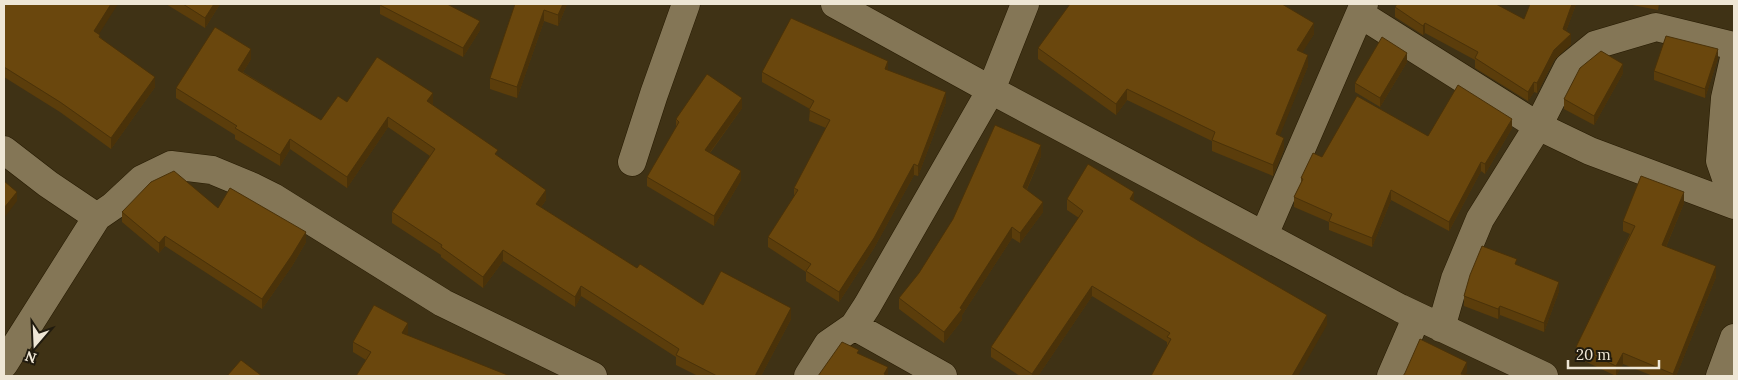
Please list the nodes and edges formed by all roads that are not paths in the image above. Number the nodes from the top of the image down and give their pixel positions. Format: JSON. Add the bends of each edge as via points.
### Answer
{"nodes":[{"id":1,"x":686,"y":4,"type":"edge"},
{"id":2,"x":835,"y":4,"type":"edge"},
{"id":3,"x":1025,"y":4,"type":"edge"},
{"id":4,"x":1362,"y":9,"type":"edge"},
{"id":5,"x":1734,"y":46,"type":"edge"},
{"id":6,"x":1734,"y":58,"type":"edge"},
{"id":7,"x":991,"y":90,"type":"junction"},
{"id":8,"x":1538,"y":126,"type":"junction"},
{"id":9,"x":4,"y":150,"type":"edge"},
{"id":10,"x":632,"y":162,"type":"dead end"},
{"id":11,"x":1734,"y":189,"type":"edge"},
{"id":12,"x":1734,"y":204,"type":"edge"},
{"id":13,"x":97,"y":217,"type":"junction"},
{"id":14,"x":1264,"y":235,"type":"junction"},
{"id":15,"x":1429,"y":322,"type":"junction"},
{"id":16,"x":854,"y":326,"type":"junction"},
{"id":17,"x":1734,"y":338,"type":"edge"},
{"id":18,"x":4,"y":364,"type":"edge"},
{"id":19,"x":593,"y":376,"type":"edge"},
{"id":20,"x":808,"y":376,"type":"edge"},
{"id":21,"x":943,"y":376,"type":"edge"},
{"id":22,"x":1391,"y":376,"type":"edge"},
{"id":23,"x":1544,"y":376,"type":"edge"},
{"id":24,"x":1720,"y":376,"type":"edge"}],
"edges":[{"from":1,"to":10,"type":"street"},
{"from":2,"to":7,"type":"street"},
{"from":3,"to":7,"type":"street"},
{"from":4,"to":8,"type":"street"},
{"from":4,"to":14,"type":"street"},
{"from":5,"to":8,"type":"street","via":[[1656,27],[1595,44],[1568,67]]},
{"from":6,"to":11,"type":"street","via":[[1725,98],[1720,161],[1728,184]]},
{"from":7,"to":14,"type":"street"},
{"from":7,"to":16,"type":"street"},
{"from":8,"to":12,"type":"street","via":[[1590,151]]},
{"from":8,"to":15,"type":"street","via":[[1480,219],[1455,279]]},
{"from":9,"to":13,"type":"street"},
{"from":13,"to":18,"type":"street"},
{"from":13,"to":19,"type":"street","via":[[142,179],[171,165],[212,170],[273,198],[444,303]]},
{"from":14,"to":15,"type":"street"},
{"from":15,"to":22,"type":"street"},
{"from":15,"to":23,"type":"street"},
{"from":16,"to":20,"type":"street","via":[[828,344]]},
{"from":16,"to":21,"type":"street"},
{"from":17,"to":24,"type":"street"}]}
